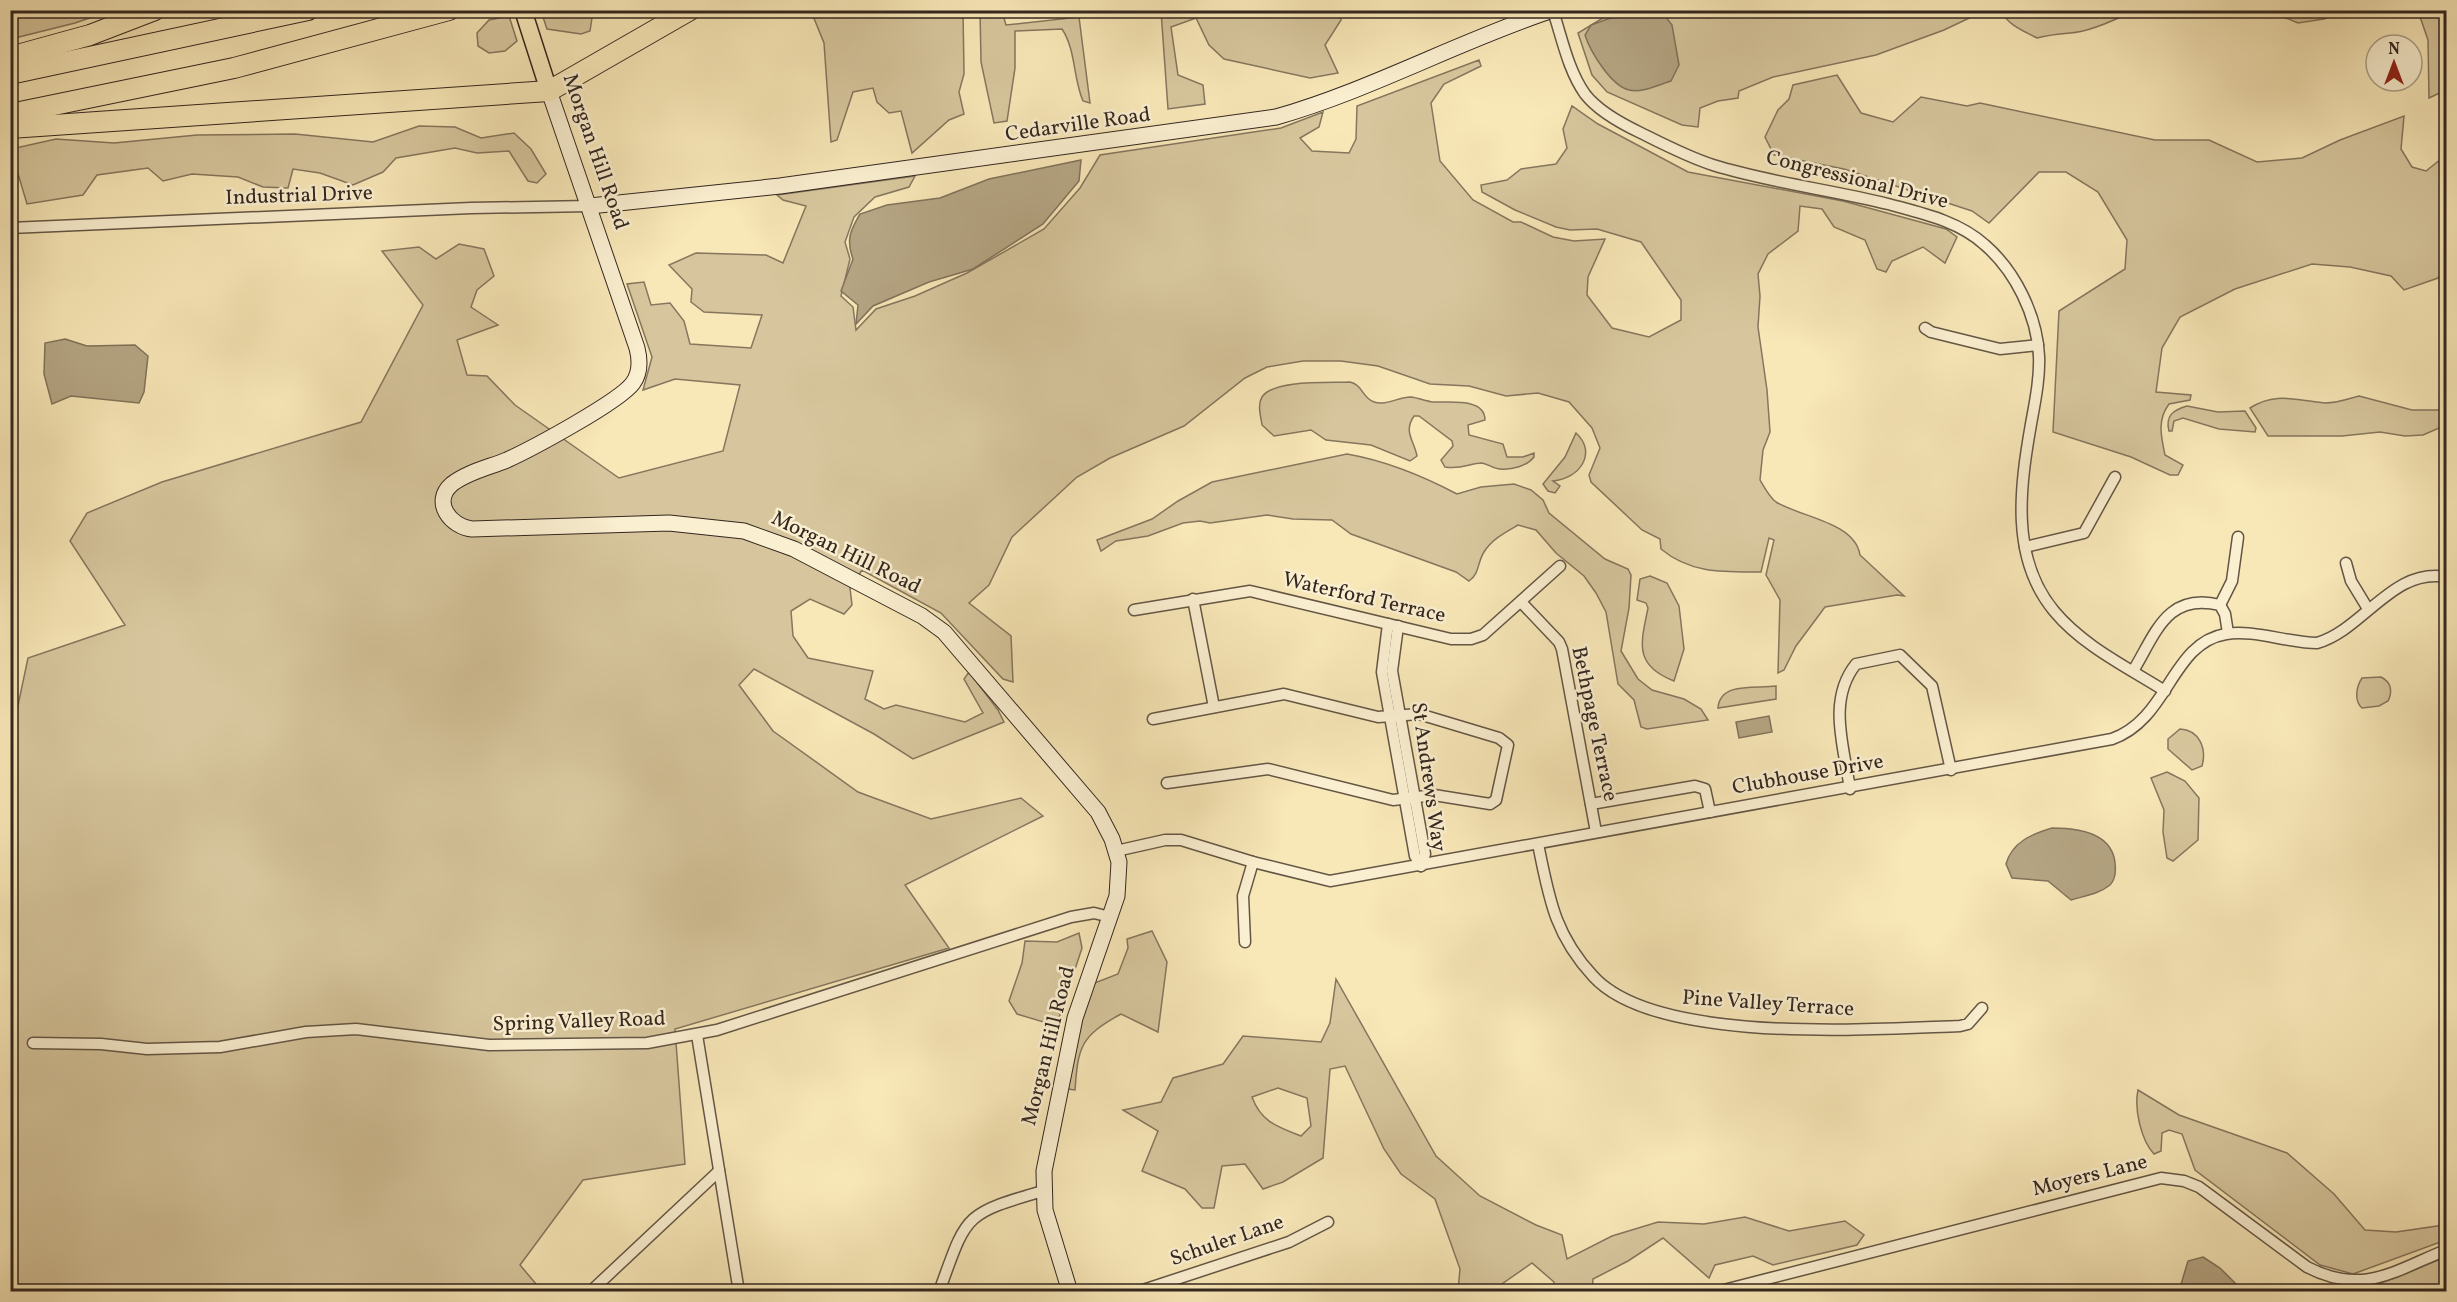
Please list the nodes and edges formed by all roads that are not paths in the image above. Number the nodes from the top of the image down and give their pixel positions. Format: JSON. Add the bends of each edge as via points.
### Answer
{"nodes":[{"id":1,"x":155,"y":10,"type":"edge"},
{"id":2,"x":308,"y":10,"type":"edge"},
{"id":3,"x":449,"y":10,"type":"edge"},
{"id":4,"x":523,"y":10,"type":"edge"},
{"id":5,"x":690,"y":10,"type":"edge"},
{"id":6,"x":1553,"y":10,"type":"edge"},
{"id":7,"x":10,"y":57,"type":"edge"},
{"id":8,"x":10,"y":74,"type":"edge"},
{"id":9,"x":549,"y":91,"type":"junction"},
{"id":10,"x":10,"y":114,"type":"edge"},
{"id":11,"x":10,"y":128,"type":"edge"},
{"id":12,"x":590,"y":206,"type":"junction"},
{"id":13,"x":10,"y":228,"type":"edge"},
{"id":14,"x":1925,"y":328,"type":"dead end"},
{"id":15,"x":2038,"y":345,"type":"junction"},
{"id":16,"x":2115,"y":477,"type":"dead end"},
{"id":17,"x":2238,"y":537,"type":"dead end"},
{"id":18,"x":2025,"y":547,"type":"junction"},
{"id":19,"x":2346,"y":563,"type":"dead end"},
{"id":20,"x":1560,"y":566,"type":"dead end"},
{"id":21,"x":2446,"y":577,"type":"edge"},
{"id":22,"x":1193,"y":599,"type":"junction"},
{"id":23,"x":1521,"y":602,"type":"junction"},
{"id":24,"x":2220,"y":605,"type":"junction"},
{"id":25,"x":2368,"y":609,"type":"junction"},
{"id":26,"x":1134,"y":610,"type":"dead end"},
{"id":27,"x":1393,"y":625,"type":"junction"},
{"id":28,"x":2228,"y":633,"type":"junction"},
{"id":29,"x":2133,"y":671,"type":"junction"},
{"id":30,"x":2165,"y":691,"type":"junction"},
{"id":31,"x":1214,"y":707,"type":"junction"},
{"id":32,"x":1395,"y":716,"type":"junction"},
{"id":33,"x":1153,"y":719,"type":"dead end"},
{"id":34,"x":1951,"y":770,"type":"junction"},
{"id":35,"x":1167,"y":783,"type":"dead end"},
{"id":36,"x":1850,"y":789,"type":"junction"},
{"id":37,"x":1410,"y":798,"type":"junction"},
{"id":38,"x":1591,"y":804,"type":"junction"},
{"id":39,"x":1710,"y":812,"type":"junction"},
{"id":40,"x":1596,"y":832,"type":"junction"},
{"id":41,"x":1538,"y":844,"type":"junction"},
{"id":42,"x":1116,"y":851,"type":"junction"},
{"id":43,"x":1253,"y":862,"type":"junction"},
{"id":44,"x":1421,"y":866,"type":"junction"},
{"id":45,"x":1110,"y":917,"type":"junction"},
{"id":46,"x":1245,"y":942,"type":"dead end"},
{"id":47,"x":1982,"y":1008,"type":"dead end"},
{"id":48,"x":697,"y":1035,"type":"junction"},
{"id":49,"x":33,"y":1042,"type":"dead end"},
{"id":50,"x":719,"y":1171,"type":"junction"},
{"id":51,"x":1043,"y":1191,"type":"junction"},
{"id":52,"x":1328,"y":1222,"type":"dead end"},
{"id":53,"x":2446,"y":1250,"type":"edge"},
{"id":54,"x":590,"y":1292,"type":"edge"},
{"id":55,"x":739,"y":1292,"type":"edge"},
{"id":56,"x":939,"y":1292,"type":"edge"},
{"id":57,"x":1070,"y":1292,"type":"edge"},
{"id":58,"x":1137,"y":1292,"type":"edge"},
{"id":59,"x":1716,"y":1292,"type":"edge"}],
"edges":[{"from":1,"to":7,"type":"highway","via":[[90,35]]},
{"from":2,"to":8,"type":"highway"},
{"from":3,"to":10,"type":"highway","via":[[234,68]]},
{"from":4,"to":9,"type":"main road","name":"Morgan Hill Road"},
{"from":5,"to":9,"type":"highway"},
{"from":6,"to":12,"type":"main road","name":"Cedarville Road","via":[[1276,117],[792,184]]},
{"from":6,"to":15,"type":"street","name":"Congressional Drive","via":[[1572,69],[1586,95],[1604,111],[1683,154],[1716,166],[1836,191],[1953,225],[1984,243],[2013,278],[2027,305]]},
{"from":9,"to":11,"type":"highway"},
{"from":9,"to":12,"type":"main road","name":"Morgan Hill Road"},
{"from":12,"to":13,"type":"street","name":"Industrial Drive"},
{"from":12,"to":42,"type":"main road","name":"Morgan Hill Road","via":[[637,348],[636,376],[616,398],[517,455],[453,484],[444,502],[450,519],[472,529],[708,525],[754,534],[795,549],[922,616],[950,638],[1098,812]]},
{"from":14,"to":15,"type":"street","via":[[2000,349]]},
{"from":15,"to":18,"type":"street","name":"Congressional Drive","via":[[2038,378],[2021,494],[2020,525]]},
{"from":16,"to":18,"type":"street","via":[[2084,533]]},
{"from":17,"to":24,"type":"street","via":[[2232,581]]},
{"from":18,"to":29,"type":"street","name":"Congressional Drive","via":[[2031,570],[2053,609],[2082,638]]},
{"from":19,"to":25,"type":"street","via":[[2351,581]]},
{"from":20,"to":23,"type":"street","name":"Waterford Terrace"},
{"from":21,"to":25,"type":"street","name":"Clubhouse Drive","via":[[2401,585]]},
{"from":22,"to":26,"type":"street","name":"Waterford Terrace"},
{"from":22,"to":27,"type":"street","name":"Waterford Terrace","via":[[1250,591]]},
{"from":22,"to":31,"type":"street"},
{"from":23,"to":27,"type":"street","name":"Waterford Terrace","via":[[1482,635],[1471,639],[1450,639]]},
{"from":23,"to":38,"type":"street","name":"Bethpage Terrace","via":[[1562,649]]},
{"from":24,"to":28,"type":"street"},
{"from":24,"to":29,"type":"street","via":[[2193,601],[2180,605],[2169,614]]},
{"from":25,"to":28,"type":"street","name":"Clubhouse Drive","via":[[2331,639],[2317,643]]},
{"from":27,"to":32,"type":"street","name":"St Andrews Way"},
{"from":28,"to":30,"type":"street","name":"Clubhouse Drive","via":[[2194,647]]},
{"from":29,"to":30,"type":"street","name":"Congressional Drive"},
{"from":30,"to":34,"type":"street","name":"Clubhouse Drive","via":[[2142,723],[2127,734]]},
{"from":31,"to":32,"type":"street","via":[[1284,694],[1378,717]]},
{"from":31,"to":33,"type":"street"},
{"from":32,"to":37,"type":"street","name":"St Andrews Way"},
{"from":32,"to":37,"type":"street","via":[[1419,714],[1500,738],[1508,745],[1496,800],[1490,804],[1434,795]]},
{"from":34,"to":36,"type":"street","name":"Clubhouse Drive"},
{"from":34,"to":36,"type":"street","via":[[1932,686],[1903,657],[1856,663],[1838,714]]},
{"from":35,"to":37,"type":"street","via":[[1268,769],[1393,800]]},
{"from":36,"to":39,"type":"street","name":"Clubhouse Drive"},
{"from":37,"to":44,"type":"street","name":"St Andrews Way","via":[[1425,854]]},
{"from":38,"to":39,"type":"street","via":[[1695,786],[1706,789]]},
{"from":38,"to":40,"type":"street","name":"Bethpage Terrace"},
{"from":39,"to":40,"type":"street","name":"Clubhouse Drive"},
{"from":40,"to":41,"type":"street","name":"Clubhouse Drive"},
{"from":41,"to":44,"type":"street","name":"Clubhouse Drive"},
{"from":41,"to":47,"type":"street","name":"Pine Valley Terrace","via":[[1558,927],[1594,978],[1639,1007],[1710,1022],[1854,1030],[1960,1026],[1968,1024]]},
{"from":42,"to":43,"type":"street","name":"Clubhouse Drive","via":[[1173,839]]},
{"from":42,"to":45,"type":"main road","name":"Morgan Hill Road","via":[[1119,883]]},
{"from":43,"to":44,"type":"street","name":"Clubhouse Drive","via":[[1330,881]]},
{"from":43,"to":46,"type":"street","via":[[1244,896]]},
{"from":45,"to":48,"type":"street","name":"Spring Valley Road","via":[[1094,913],[1071,917]]},
{"from":45,"to":51,"type":"main road","name":"Morgan Hill Road","via":[[1075,1018]]},
{"from":48,"to":49,"type":"street","name":"Spring Valley Road","via":[[635,1044],[500,1046],[351,1029],[220,1047],[147,1049]]},
{"from":48,"to":50,"type":"street"},
{"from":50,"to":54,"type":"street"},
{"from":50,"to":55,"type":"street"},
{"from":51,"to":56,"type":"street","via":[[995,1205],[972,1219],[956,1244]]},
{"from":51,"to":57,"type":"main road","name":"Morgan Hill Road","via":[[1046,1216]]},
{"from":52,"to":58,"type":"street","name":"Schuler Lane","via":[[1289,1242]]},
{"from":53,"to":59,"type":"street","name":"Moyers Lane","via":[[2367,1281],[2326,1277],[2307,1268],[2199,1187],[2160,1178]]}]}
